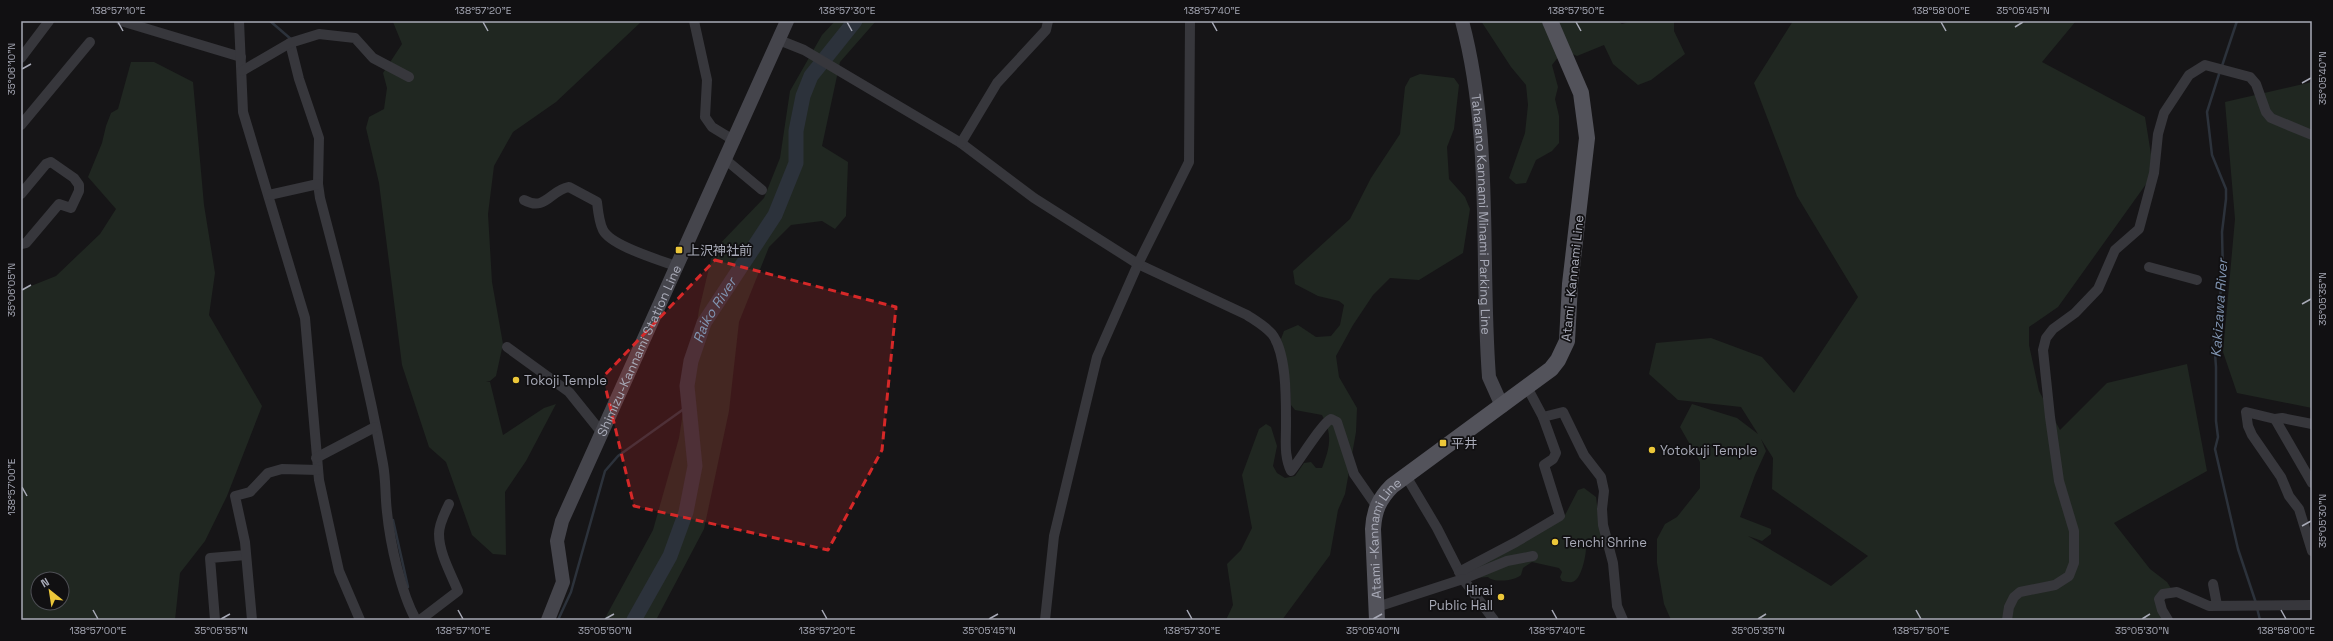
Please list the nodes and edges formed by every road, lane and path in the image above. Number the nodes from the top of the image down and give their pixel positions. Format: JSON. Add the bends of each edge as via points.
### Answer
{"nodes":[{"id":1,"x":49,"y":21,"type":"edge"},
{"id":2,"x":121,"y":21,"type":"edge"},
{"id":3,"x":240,"y":21,"type":"edge"},
{"id":4,"x":694,"y":21,"type":"edge"},
{"id":5,"x":787,"y":21,"type":"edge"},
{"id":6,"x":1048,"y":21,"type":"edge"},
{"id":7,"x":1190,"y":21,"type":"edge"},
{"id":8,"x":1462,"y":21,"type":"edge"},
{"id":9,"x":1550,"y":21,"type":"edge"},
{"id":10,"x":779,"y":40,"type":"junction"},
{"id":11,"x":90,"y":42,"type":"dead end"},
{"id":12,"x":290,"y":43,"type":"junction"},
{"id":13,"x":23,"y":52,"type":"edge"},
{"id":14,"x":241,"y":57,"type":"junction"},
{"id":15,"x":242,"y":71,"type":"junction"},
{"id":16,"x":409,"y":77,"type":"dead end"},
{"id":17,"x":23,"y":119,"type":"edge"},
{"id":18,"x":2312,"y":135,"type":"edge"},
{"id":19,"x":735,"y":141,"type":"junction"},
{"id":20,"x":960,"y":143,"type":"junction"},
{"id":21,"x":726,"y":160,"type":"junction"},
{"id":22,"x":318,"y":184,"type":"junction"},
{"id":23,"x":762,"y":190,"type":"dead end"},
{"id":24,"x":21,"y":194,"type":"edge"},
{"id":25,"x":269,"y":194,"type":"junction"},
{"id":26,"x":524,"y":200,"type":"dead end"},
{"id":27,"x":21,"y":244,"type":"edge"},
{"id":28,"x":1138,"y":264,"type":"junction"},
{"id":29,"x":678,"y":267,"type":"junction"},
{"id":30,"x":2149,"y":267,"type":"dead end"},
{"id":31,"x":2197,"y":280,"type":"dead end"},
{"id":32,"x":507,"y":347,"type":"dead end"},
{"id":33,"x":1527,"y":387,"type":"junction"},
{"id":34,"x":1502,"y":406,"type":"junction"},
{"id":35,"x":1543,"y":417,"type":"junction"},
{"id":36,"x":2276,"y":419,"type":"junction"},
{"id":37,"x":2312,"y":424,"type":"edge"},
{"id":38,"x":375,"y":427,"type":"junction"},
{"id":39,"x":602,"y":433,"type":"junction"},
{"id":40,"x":316,"y":458,"type":"junction"},
{"id":41,"x":318,"y":470,"type":"junction"},
{"id":42,"x":1406,"y":476,"type":"junction"},
{"id":43,"x":2312,"y":483,"type":"edge"},
{"id":44,"x":449,"y":504,"type":"dead end"},
{"id":45,"x":1377,"y":506,"type":"junction"},
{"id":46,"x":2312,"y":551,"type":"edge"},
{"id":47,"x":246,"y":555,"type":"junction"},
{"id":48,"x":1533,"y":556,"type":"dead end"},
{"id":49,"x":1461,"y":575,"type":"junction"},
{"id":50,"x":2213,"y":584,"type":"dead end"},
{"id":51,"x":2217,"y":605,"type":"junction"},
{"id":52,"x":2312,"y":605,"type":"edge"},
{"id":53,"x":1377,"y":613,"type":"edge"},
{"id":54,"x":215,"y":620,"type":"edge"},
{"id":55,"x":252,"y":620,"type":"edge"},
{"id":56,"x":360,"y":620,"type":"edge"},
{"id":57,"x":416,"y":620,"type":"edge"},
{"id":58,"x":420,"y":620,"type":"edge"},
{"id":59,"x":548,"y":620,"type":"edge"},
{"id":60,"x":1046,"y":620,"type":"edge"},
{"id":61,"x":1494,"y":620,"type":"edge"},
{"id":62,"x":1623,"y":620,"type":"edge"},
{"id":63,"x":2007,"y":620,"type":"edge"},
{"id":64,"x":2168,"y":620,"type":"edge"}],
"edges":[{"from":1,"to":13,"type":"street"},
{"from":2,"to":14,"type":"street"},
{"from":3,"to":14,"type":"street"},
{"from":4,"to":19,"type":"street","via":[[707,80],[705,117],[712,127]]},
{"from":5,"to":10,"type":"main road","name":"Shimizu-Kannami Station Line"},
{"from":6,"to":20,"type":"street","via":[[1046,30],[998,83]]},
{"from":7,"to":28,"type":"street","via":[[1189,162]]},
{"from":8,"to":34,"type":"main road","name":"Taharano Kannami Minami Parking Line","via":[[1480,124],[1489,377]]},
{"from":9,"to":33,"type":"main road","name":"Atami -Kannami Line","via":[[1581,93],[1587,138],[1570,284],[1567,341],[1551,369]]},
{"from":10,"to":19,"type":"main road","name":"Shimizu-Kannami Station Line"},
{"from":10,"to":20,"type":"street","via":[[804,50]]},
{"from":11,"to":17,"type":"street"},
{"from":12,"to":15,"type":"street"},
{"from":12,"to":16,"type":"street","via":[[319,34],[355,38],[373,58]]},
{"from":12,"to":22,"type":"street","via":[[319,138]]},
{"from":14,"to":15,"type":"street"},
{"from":15,"to":25,"type":"street","via":[[243,112]]},
{"from":18,"to":63,"type":"street","via":[[2271,118],[2250,76],[2214,66],[2205,65],[2189,74],[2164,113],[2158,134],[2154,173],[2139,229],[2115,250],[2093,294],[2075,313],[2053,329],[2046,338],[2043,350],[2059,481],[2074,531],[2074,563],[2069,576],[2055,585],[2020,592],[2014,597]]},
{"from":19,"to":21,"type":"main road","name":"Shimizu-Kannami Station Line"},
{"from":20,"to":28,"type":"street","via":[[1034,198]]},
{"from":21,"to":23,"type":"street"},
{"from":21,"to":29,"type":"main road","name":"Shimizu-Kannami Station Line"},
{"from":22,"to":25,"type":"street"},
{"from":22,"to":38,"type":"street"},
{"from":24,"to":27,"type":"street","via":[[46,164],[51,162],[74,178],[79,185],[71,208],[60,204],[26,243]]},
{"from":25,"to":40,"type":"street","via":[[305,318]]},
{"from":26,"to":29,"type":"street","via":[[535,205],[540,204],[569,186],[597,202],[602,229],[608,236],[624,246]]},
{"from":28,"to":45,"type":"street","via":[[1247,315],[1272,334],[1279,348],[1283,369],[1286,458],[1291,471],[1304,456],[1323,424],[1331,419],[1340,427],[1354,474]]},
{"from":28,"to":60,"type":"street","via":[[1097,357],[1054,536]]},
{"from":29,"to":39,"type":"main road","name":"Shimizu-Kannami Station Line"},
{"from":30,"to":31,"type":"street"},
{"from":32,"to":39,"type":"street","via":[[569,392]]},
{"from":33,"to":34,"type":"main road","name":"Atami -Kannami Line"},
{"from":33,"to":35,"type":"street"},
{"from":34,"to":42,"type":"main road","name":"Atami -Kannami Line"},
{"from":35,"to":49,"type":"street","via":[[1556,453],[1553,459],[1544,465],[1560,516]]},
{"from":35,"to":62,"type":"street","via":[[1563,412],[1584,455],[1601,477],[1604,491],[1603,525],[1613,564],[1617,606]]},
{"from":36,"to":37,"type":"street"},
{"from":36,"to":43,"type":"street"},
{"from":36,"to":46,"type":"street","via":[[2246,412],[2252,435],[2299,509]]},
{"from":38,"to":40,"type":"street"},
{"from":38,"to":57,"type":"street","via":[[383,465],[391,534],[406,600]]},
{"from":39,"to":59,"type":"main road","name":"Shimizu-Kannami Station Line","via":[[557,535],[563,582]]},
{"from":40,"to":41,"type":"street"},
{"from":41,"to":47,"type":"street","via":[[282,469],[268,473],[250,492],[235,496]]},
{"from":41,"to":56,"type":"street","via":[[338,570]]},
{"from":42,"to":45,"type":"main road","name":"Atami -Kannami Line","via":[[1392,486]]},
{"from":42,"to":49,"type":"street"},
{"from":44,"to":58,"type":"street","via":[[439,534],[458,591]]},
{"from":45,"to":53,"type":"main road","name":"Atami -Kannami Line","via":[[1373,529]]},
{"from":47,"to":54,"type":"street","via":[[210,558]]},
{"from":47,"to":55,"type":"street"},
{"from":48,"to":49,"type":"street"},
{"from":49,"to":53,"type":"street"},
{"from":49,"to":61,"type":"street"},
{"from":50,"to":51,"type":"street"},
{"from":51,"to":52,"type":"street"},
{"from":51,"to":64,"type":"street","via":[[2209,606],[2177,592],[2163,594],[2159,599]]}]}
